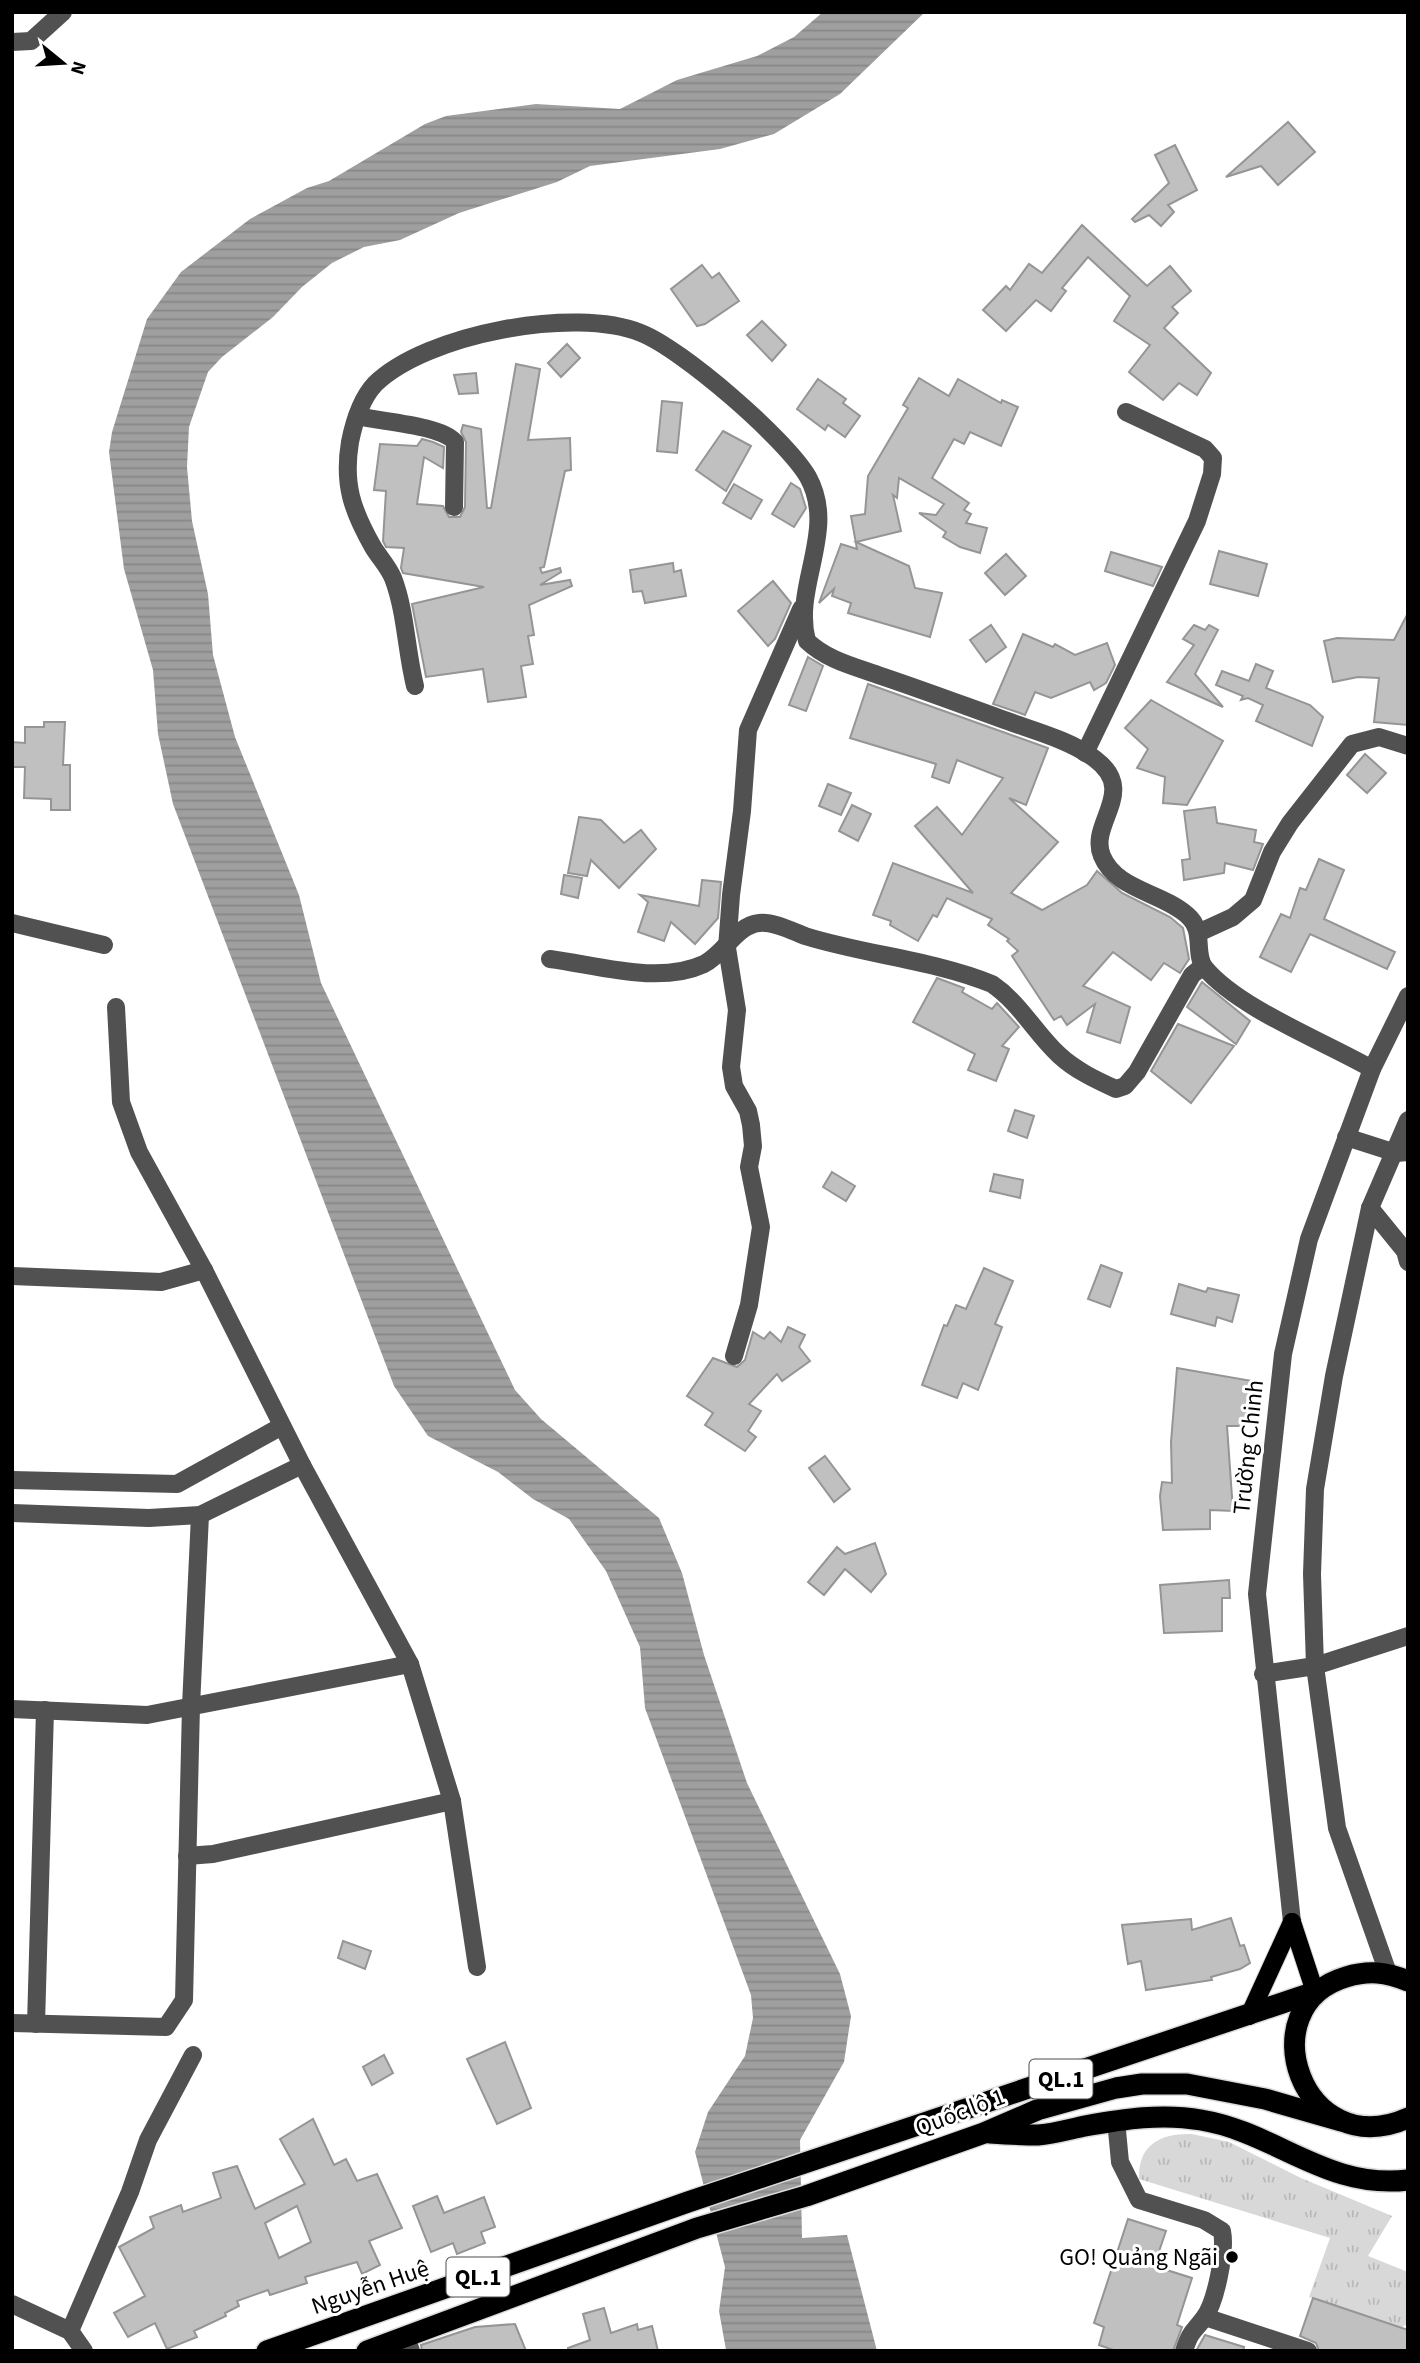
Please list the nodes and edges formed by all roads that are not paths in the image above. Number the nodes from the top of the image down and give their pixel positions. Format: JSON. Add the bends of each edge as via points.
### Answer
{"nodes":[{"id":1,"x":63,"y":12,"type":"edge"},
{"id":2,"x":12,"y":42,"type":"edge"},
{"id":3,"x":1126,"y":412,"type":"dead end"},
{"id":4,"x":358,"y":416,"type":"junction"},
{"id":5,"x":454,"y":508,"type":"dead end"},
{"id":6,"x":802,"y":607,"type":"junction"},
{"id":7,"x":415,"y":686,"type":"dead end"},
{"id":8,"x":1408,"y":746,"type":"edge"},
{"id":9,"x":1086,"y":753,"type":"junction"},
{"id":10,"x":12,"y":923,"type":"edge"},
{"id":11,"x":1198,"y":933,"type":"junction"},
{"id":12,"x":104,"y":945,"type":"dead end"},
{"id":13,"x":727,"y":948,"type":"junction"},
{"id":14,"x":550,"y":959,"type":"dead end"},
{"id":15,"x":1203,"y":966,"type":"junction"},
{"id":16,"x":1408,"y":996,"type":"edge"},
{"id":17,"x":116,"y":1007,"type":"dead end"},
{"id":18,"x":1372,"y":1069,"type":"junction"},
{"id":19,"x":1408,"y":1120,"type":"edge"},
{"id":20,"x":1346,"y":1137,"type":"junction"},
{"id":21,"x":1402,"y":1152,"type":"edge"},
{"id":22,"x":1370,"y":1208,"type":"junction"},
{"id":23,"x":1408,"y":1262,"type":"edge"},
{"id":24,"x":204,"y":1270,"type":"junction"},
{"id":25,"x":12,"y":1276,"type":"edge"},
{"id":26,"x":734,"y":1356,"type":"dead end"},
{"id":27,"x":282,"y":1426,"type":"junction"},
{"id":28,"x":302,"y":1465,"type":"junction"},
{"id":29,"x":12,"y":1480,"type":"edge"},
{"id":30,"x":12,"y":1513,"type":"edge"},
{"id":31,"x":200,"y":1515,"type":"junction"},
{"id":32,"x":1408,"y":1636,"type":"edge"},
{"id":33,"x":410,"y":1664,"type":"junction"},
{"id":34,"x":1315,"y":1666,"type":"junction"},
{"id":35,"x":1263,"y":1674,"type":"junction"},
{"id":36,"x":191,"y":1706,"type":"junction"},
{"id":37,"x":12,"y":1709,"type":"edge"},
{"id":38,"x":45,"y":1710,"type":"junction"},
{"id":39,"x":452,"y":1801,"type":"junction"},
{"id":40,"x":187,"y":1856,"type":"junction"},
{"id":41,"x":1292,"y":1923,"type":"junction"},
{"id":42,"x":477,"y":1967,"type":"dead end"},
{"id":43,"x":1401,"y":1975,"type":"edge"},
{"id":44,"x":1315,"y":1992,"type":"junction"},
{"id":45,"x":1249,"y":2016,"type":"junction"},
{"id":46,"x":12,"y":2023,"type":"edge"},
{"id":47,"x":36,"y":2024,"type":"junction"},
{"id":48,"x":193,"y":2055,"type":"dead end"},
{"id":49,"x":1116,"y":2120,"type":"junction"},
{"id":50,"x":1341,"y":2121,"type":"junction"},
{"id":51,"x":1402,"y":2123,"type":"edge"},
{"id":52,"x":985,"y":2133,"type":"junction"},
{"id":53,"x":1408,"y":2180,"type":"edge"},
{"id":54,"x":688,"y":2203,"type":"joint"},
{"id":55,"x":12,"y":2304,"type":"edge"},
{"id":56,"x":1205,"y":2317,"type":"junction"},
{"id":57,"x":70,"y":2331,"type":"junction"},
{"id":58,"x":408,"y":2344,"type":"edge"},
{"id":59,"x":84,"y":2351,"type":"edge"},
{"id":60,"x":267,"y":2351,"type":"edge"},
{"id":61,"x":367,"y":2351,"type":"edge"},
{"id":62,"x":1184,"y":2351,"type":"edge"},
{"id":63,"x":1308,"y":2351,"type":"edge"}],
"edges":[{"from":1,"to":2,"type":"street","via":[[31,41]]},
{"from":3,"to":9,"type":"street","via":[[1205,449],[1213,458],[1212,474],[1197,521]]},
{"from":4,"to":5,"type":"street","via":[[431,429],[452,438],[456,442]]},
{"from":4,"to":6,"type":"street","via":[[367,394],[385,376],[454,343],[565,323],[595,323],[642,333],[729,397],[796,459],[809,478],[817,498],[818,542]]},
{"from":4,"to":7,"type":"street","via":[[349,455],[350,502],[393,577]]},
{"from":6,"to":9,"type":"street","via":[[807,641],[838,662]]},
{"from":6,"to":13,"type":"street","via":[[748,730]]},
{"from":8,"to":11,"type":"street","via":[[1379,737],[1352,744],[1284,833],[1252,900],[1233,916]]},
{"from":9,"to":11,"type":"street","via":[[1110,775],[1115,793],[1101,838],[1100,853],[1108,867],[1124,882],[1187,915]]},
{"from":10,"to":12,"type":"street"},
{"from":11,"to":15,"type":"street"},
{"from":13,"to":14,"type":"street","via":[[701,965],[672,972]]},
{"from":13,"to":15,"type":"street","via":[[746,927],[767,924],[978,979],[1011,999],[1070,1064],[1116,1089],[1137,1072],[1192,975]]},
{"from":13,"to":26,"type":"street","via":[[737,1010],[731,1067],[751,1125],[749,1167],[761,1227],[749,1305]]},
{"from":15,"to":18,"type":"street","via":[[1259,1008]]},
{"from":16,"to":18,"type":"street","name":"Trường Chinh"},
{"from":17,"to":24,"type":"street","via":[[121,1102],[139,1152]]},
{"from":18,"to":20,"type":"street","name":"Trường Chinh"},
{"from":19,"to":21,"type":"street"},
{"from":20,"to":21,"type":"street"},
{"from":20,"to":35,"type":"street","name":"Trường Chinh","via":[[1309,1239],[1283,1354],[1257,1594]]},
{"from":21,"to":22,"type":"street"},
{"from":22,"to":23,"type":"street","via":[[1405,1251]]},
{"from":22,"to":34,"type":"street","via":[[1315,1489]]},
{"from":24,"to":25,"type":"street","via":[[160,1282]]},
{"from":24,"to":27,"type":"street"},
{"from":27,"to":28,"type":"street"},
{"from":27,"to":29,"type":"street","via":[[177,1484]]},
{"from":28,"to":31,"type":"street"},
{"from":28,"to":33,"type":"street"},
{"from":30,"to":31,"type":"street","via":[[149,1518]]},
{"from":31,"to":36,"type":"street"},
{"from":32,"to":34,"type":"street"},
{"from":33,"to":36,"type":"street"},
{"from":33,"to":39,"type":"street"},
{"from":34,"to":35,"type":"street"},
{"from":34,"to":43,"type":"street","via":[[1337,1828]]},
{"from":35,"to":41,"type":"street","name":"Trường Chinh"},
{"from":36,"to":38,"type":"street","via":[[147,1715]]},
{"from":36,"to":40,"type":"street"},
{"from":37,"to":38,"type":"street"},
{"from":38,"to":47,"type":"street"},
{"from":39,"to":40,"type":"street","via":[[214,1854]]},
{"from":39,"to":42,"type":"street"},
{"from":40,"to":47,"type":"street","via":[[184,2000],[166,2027]]},
{"from":41,"to":44,"type":"main road"},
{"from":41,"to":45,"type":"main road"},
{"from":43,"to":44,"type":"highway","number":"QL.1","via":[[1362,1972]]},
{"from":44,"to":45,"type":"highway","name":"Quốc lộ 1","number":"QL.1"},
{"from":44,"to":50,"type":"highway","number":"QL.1","via":[[1295,2039],[1295,2064],[1304,2088],[1320,2108]]},
{"from":45,"to":54,"type":"highway","name":"Quốc lộ 1","number":"QL.1"},
{"from":46,"to":47,"type":"street"},
{"from":48,"to":57,"type":"street","via":[[149,2140]]},
{"from":49,"to":52,"type":"highway","via":[[1040,2135]]},
{"from":49,"to":53,"type":"highway","via":[[1201,2120],[1238,2130],[1346,2176]]},
{"from":49,"to":56,"type":"street","via":[[1120,2162],[1139,2200],[1203,2220],[1222,2231],[1225,2246]]},
{"from":50,"to":51,"type":"highway","number":"QL.1","via":[[1366,2127]]},
{"from":50,"to":52,"type":"highway","name":"Quốc lộ 1","number":"QL.1","via":[[1265,2099],[1165,2084],[1116,2088],[1037,2110]]},
{"from":52,"to":58,"type":"highway","name":"Quốc lộ 1","number":"QL.1","via":[[806,2196],[697,2228]]},
{"from":54,"to":60,"type":"highway","name":"Nguyễn Huệ","number":"QL.1"},
{"from":55,"to":57,"type":"street"},
{"from":56,"to":62,"type":"street","via":[[1191,2329]]},
{"from":56,"to":63,"type":"street"},
{"from":57,"to":59,"type":"street"},
{"from":58,"to":61,"type":"highway","number":"QL.1"}]}
